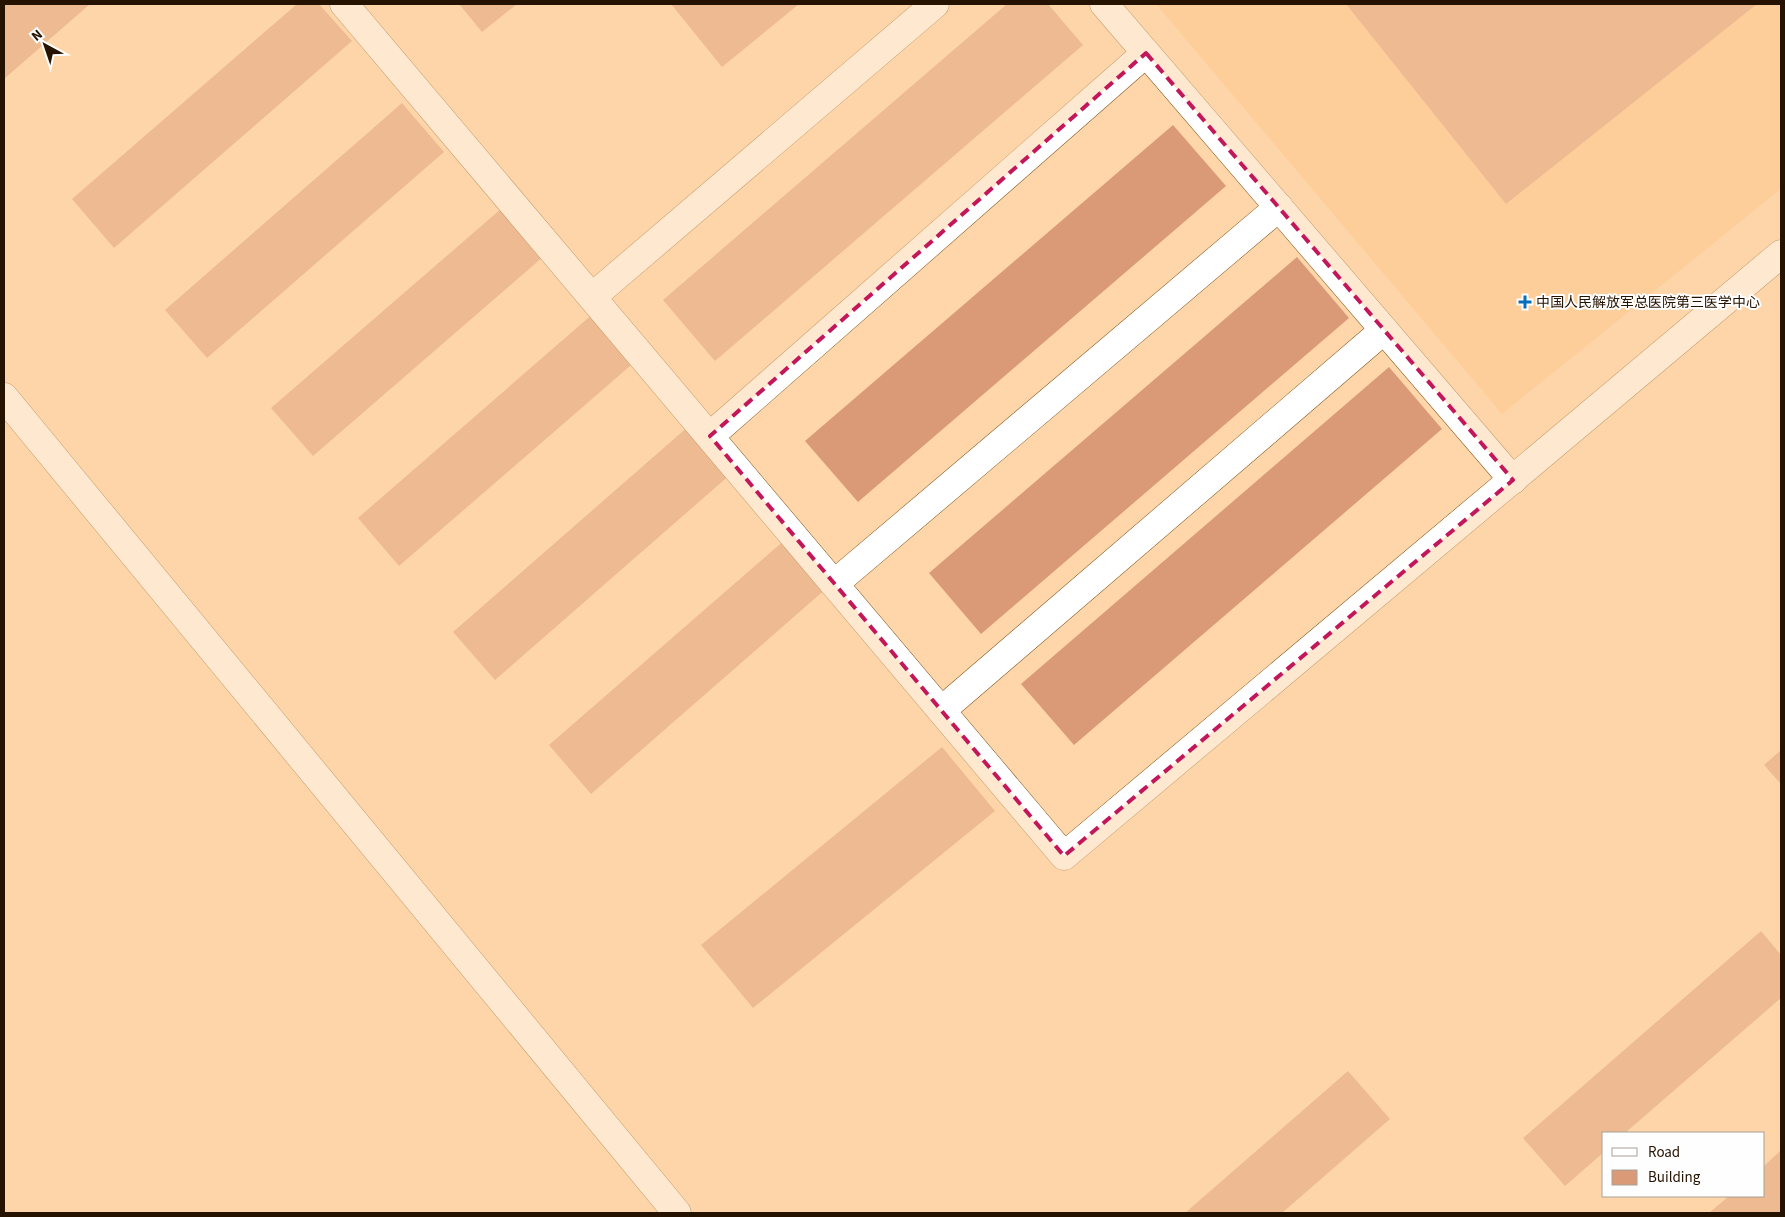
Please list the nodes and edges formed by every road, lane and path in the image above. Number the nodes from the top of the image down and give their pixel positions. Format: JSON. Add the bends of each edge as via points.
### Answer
{"nodes":[{"id":1,"x":344,"y":4,"type":"edge"},
{"id":2,"x":935,"y":4,"type":"edge"},
{"id":3,"x":1104,"y":4,"type":"edge"},
{"id":4,"x":1146,"y":53,"type":"junction"},
{"id":5,"x":1279,"y":208,"type":"junction"},
{"id":6,"x":1779,"y":261,"type":"edge"},
{"id":7,"x":592,"y":297,"type":"junction"},
{"id":8,"x":1384,"y":330,"type":"junction"},
{"id":9,"x":4,"y":397,"type":"edge"},
{"id":10,"x":13,"y":427,"type":"edge"},
{"id":11,"x":710,"y":436,"type":"junction"},
{"id":12,"x":1513,"y":480,"type":"junction"},
{"id":13,"x":834,"y":584,"type":"junction"},
{"id":14,"x":942,"y":710,"type":"junction"},
{"id":15,"x":677,"y":1213,"type":"edge"}],
"edges":[{"from":1,"to":7,"type":"street"},
{"from":2,"to":7,"type":"street"},
{"from":3,"to":4,"type":"street"},
{"from":4,"to":5,"type":"street"},
{"from":4,"to":11,"type":"street"},
{"from":5,"to":8,"type":"street"},
{"from":5,"to":13,"type":"street"},
{"from":6,"to":12,"type":"street"},
{"from":7,"to":11,"type":"street"},
{"from":8,"to":12,"type":"street"},
{"from":8,"to":14,"type":"street"},
{"from":9,"to":10,"type":"street"},
{"from":10,"to":15,"type":"street"},
{"from":11,"to":13,"type":"street"},
{"from":12,"to":14,"type":"street","via":[[1064,856]]},
{"from":13,"to":14,"type":"street"}]}
